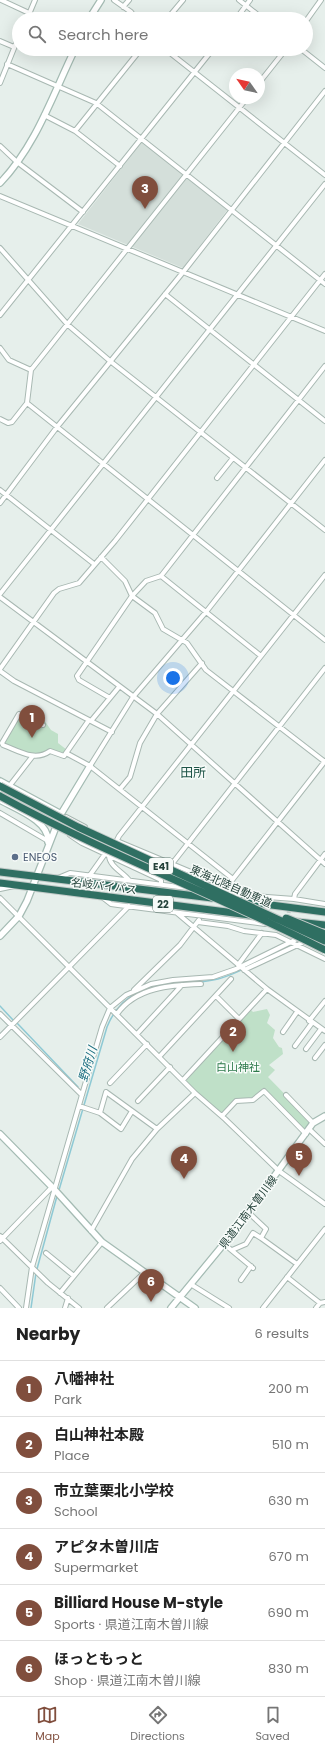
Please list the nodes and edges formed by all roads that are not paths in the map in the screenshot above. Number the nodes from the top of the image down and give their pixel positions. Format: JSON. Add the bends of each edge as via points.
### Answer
{"nodes":[{"id":1,"x":1,"y":0,"type":"edge"},
{"id":2,"x":35,"y":0,"type":"edge"},
{"id":3,"x":101,"y":0,"type":"edge"},
{"id":4,"x":114,"y":0,"type":"edge"},
{"id":5,"x":129,"y":0,"type":"edge"},
{"id":6,"x":184,"y":0,"type":"edge"},
{"id":7,"x":239,"y":0,"type":"edge"},
{"id":8,"x":250,"y":0,"type":"edge"},
{"id":9,"x":321,"y":0,"type":"edge"},
{"id":10,"x":246,"y":6,"type":"junction"},
{"id":11,"x":123,"y":7,"type":"junction"},
{"id":12,"x":27,"y":12,"type":"edge"},
{"id":13,"x":29,"y":12,"type":"edge"},
{"id":14,"x":93,"y":12,"type":"edge"},
{"id":15,"x":130,"y":12,"type":"edge"},
{"id":16,"x":173,"y":12,"type":"edge"},
{"id":17,"x":241,"y":12,"type":"edge"},
{"id":18,"x":254,"y":12,"type":"edge"},
{"id":19,"x":312,"y":12,"type":"edge"},
{"id":20,"x":0,"y":41,"type":"edge"},
{"id":21,"x":12,"y":46,"type":"edge"},
{"id":22,"x":12,"y":52,"type":"edge"},
{"id":23,"x":72,"y":56,"type":"edge"},
{"id":24,"x":134,"y":56,"type":"edge"},
{"id":25,"x":174,"y":56,"type":"edge"},
{"id":26,"x":207,"y":56,"type":"edge"},
{"id":27,"x":280,"y":56,"type":"edge"},
{"id":28,"x":310,"y":56,"type":"edge"},
{"id":29,"x":7,"y":64,"type":"junction"},
{"id":30,"x":325,"y":68,"type":"edge"},
{"id":31,"x":194,"y":71,"type":"junction"},
{"id":32,"x":265,"y":75,"type":"edge"},
{"id":33,"x":1,"y":76,"type":"edge"},
{"id":34,"x":0,"y":83,"type":"edge"},
{"id":35,"x":58,"y":85,"type":"junction"},
{"id":36,"x":325,"y":91,"type":"edge"},
{"id":37,"x":96,"y":103,"type":"junction"},
{"id":38,"x":242,"y":104,"type":"edge"},
{"id":39,"x":240,"y":107,"type":"junction"},
{"id":40,"x":44,"y":115,"type":"junction"},
{"id":41,"x":75,"y":131,"type":"junction"},
{"id":42,"x":142,"y":138,"type":"junction"},
{"id":43,"x":284,"y":143,"type":"junction"},
{"id":44,"x":0,"y":146,"type":"edge"},
{"id":45,"x":17,"y":162,"type":"junction"},
{"id":46,"x":120,"y":166,"type":"junction"},
{"id":47,"x":187,"y":173,"type":"junction"},
{"id":48,"x":325,"y":176,"type":"edge"},
{"id":49,"x":0,"y":183,"type":"edge"},
{"id":50,"x":325,"y":184,"type":"edge"},
{"id":51,"x":0,"y":196,"type":"edge"},
{"id":52,"x":232,"y":210,"type":"junction"},
{"id":53,"x":83,"y":212,"type":"junction"},
{"id":54,"x":72,"y":225,"type":"junction"},
{"id":55,"x":277,"y":245,"type":"junction"},
{"id":56,"x":128,"y":247,"type":"junction"},
{"id":57,"x":0,"y":248,"type":"edge"},
{"id":58,"x":184,"y":271,"type":"junction"},
{"id":59,"x":325,"y":274,"type":"edge"},
{"id":60,"x":29,"y":280,"type":"junction"},
{"id":61,"x":320,"y":280,"type":"junction"},
{"id":62,"x":325,"y":284,"type":"edge"},
{"id":63,"x":165,"y":294,"type":"junction"},
{"id":64,"x":237,"y":295,"type":"junction"},
{"id":65,"x":0,"y":315,"type":"edge"},
{"id":66,"x":290,"y":317,"type":"junction"},
{"id":67,"x":68,"y":325,"type":"junction"},
{"id":68,"x":209,"y":330,"type":"junction"},
{"id":69,"x":325,"y":331,"type":"edge"},
{"id":70,"x":0,"y":348,"type":"edge"},
{"id":71,"x":110,"y":361,"type":"junction"},
{"id":72,"x":253,"y":365,"type":"junction"},
{"id":73,"x":325,"y":366,"type":"edge"},
{"id":74,"x":31,"y":370,"type":"junction"},
{"id":75,"x":156,"y":397,"type":"junction"},
{"id":76,"x":298,"y":400,"type":"junction"},
{"id":77,"x":27,"y":403,"type":"junction"},
{"id":78,"x":0,"y":419,"type":"edge"},
{"id":79,"x":325,"y":422,"type":"edge"},
{"id":80,"x":58,"y":427,"type":"junction"},
{"id":81,"x":200,"y":433,"type":"junction"},
{"id":82,"x":233,"y":458,"type":"junction"},
{"id":83,"x":325,"y":460,"type":"edge"},
{"id":84,"x":104,"y":464,"type":"junction"},
{"id":85,"x":245,"y":468,"type":"junction"},
{"id":86,"x":217,"y":478,"type":"dead end"},
{"id":87,"x":0,"y":490,"type":"edge"},
{"id":88,"x":6,"y":495,"type":"junction"},
{"id":89,"x":148,"y":499,"type":"junction"},
{"id":90,"x":0,"y":503,"type":"edge"},
{"id":91,"x":291,"y":503,"type":"junction"},
{"id":92,"x":325,"y":530,"type":"edge"},
{"id":93,"x":51,"y":531,"type":"junction"},
{"id":94,"x":193,"y":535,"type":"junction"},
{"id":95,"x":101,"y":557,"type":"junction"},
{"id":96,"x":94,"y":564,"type":"junction"},
{"id":97,"x":238,"y":571,"type":"junction"},
{"id":98,"x":325,"y":575,"type":"edge"},
{"id":99,"x":161,"y":576,"type":"junction"},
{"id":100,"x":0,"y":596,"type":"edge"},
{"id":101,"x":132,"y":596,"type":"junction"},
{"id":102,"x":206,"y":612,"type":"junction"},
{"id":103,"x":294,"y":615,"type":"junction"},
{"id":104,"x":34,"y":623,"type":"junction"},
{"id":105,"x":182,"y":640,"type":"junction"},
{"id":106,"x":325,"y":640,"type":"edge"},
{"id":107,"x":261,"y":656,"type":"junction"},
{"id":108,"x":86,"y":663,"type":"junction"},
{"id":109,"x":202,"y":663,"type":"junction"},
{"id":110,"x":325,"y":668,"type":"edge"},
{"id":111,"x":0,"y":670,"type":"edge"},
{"id":112,"x":119,"y":687,"type":"junction"},
{"id":113,"x":234,"y":691,"type":"junction"},
{"id":114,"x":133,"y":697,"type":"junction"},
{"id":115,"x":110,"y":698,"type":"junction"},
{"id":116,"x":157,"y":714,"type":"junction"},
{"id":117,"x":90,"y":721,"type":"junction"},
{"id":118,"x":43,"y":725,"type":"dead end"},
{"id":119,"x":279,"y":726,"type":"junction"},
{"id":120,"x":112,"y":732,"type":"junction"},
{"id":121,"x":193,"y":744,"type":"junction"},
{"id":122,"x":66,"y":753,"type":"junction"},
{"id":123,"x":32,"y":757,"type":"junction"},
{"id":124,"x":325,"y":762,"type":"edge"},
{"id":125,"x":90,"y":766,"type":"junction"},
{"id":126,"x":0,"y":781,"type":"edge"},
{"id":127,"x":235,"y":782,"type":"junction"},
{"id":128,"x":0,"y":786,"type":"edge"},
{"id":129,"x":9,"y":786,"type":"junction"},
{"id":130,"x":120,"y":789,"type":"junction"},
{"id":131,"x":0,"y":798,"type":"edge"},
{"id":132,"x":142,"y":807,"type":"junction"},
{"id":133,"x":0,"y":813,"type":"edge"},
{"id":134,"x":61,"y":814,"type":"junction"},
{"id":135,"x":278,"y":821,"type":"junction"},
{"id":136,"x":56,"y":827,"type":"junction"},
{"id":137,"x":48,"y":841,"type":"junction"},
{"id":138,"x":116,"y":841,"type":"junction"},
{"id":139,"x":187,"y":842,"type":"junction"},
{"id":140,"x":46,"y":851,"type":"junction"},
{"id":141,"x":105,"y":854,"type":"junction"},
{"id":142,"x":325,"y":854,"type":"edge"},
{"id":143,"x":110,"y":856,"type":"junction"},
{"id":144,"x":321,"y":860,"type":"junction"},
{"id":145,"x":170,"y":864,"type":"junction"},
{"id":146,"x":325,"y":864,"type":"edge"},
{"id":147,"x":0,"y":872,"type":"edge"},
{"id":148,"x":36,"y":876,"type":"junction"},
{"id":149,"x":90,"y":876,"type":"junction"},
{"id":150,"x":57,"y":878,"type":"junction"},
{"id":151,"x":233,"y":879,"type":"junction"},
{"id":152,"x":129,"y":880,"type":"junction"},
{"id":153,"x":161,"y":882,"type":"junction"},
{"id":154,"x":0,"y":883,"type":"edge"},
{"id":155,"x":16,"y":885,"type":"junction"},
{"id":156,"x":204,"y":886,"type":"junction"},
{"id":157,"x":32,"y":887,"type":"junction"},
{"id":158,"x":227,"y":887,"type":"junction"},
{"id":159,"x":0,"y":889,"type":"edge"},
{"id":160,"x":226,"y":893,"type":"junction"},
{"id":161,"x":102,"y":897,"type":"junction"},
{"id":162,"x":0,"y":898,"type":"edge"},
{"id":163,"x":292,"y":899,"type":"junction"},
{"id":164,"x":325,"y":904,"type":"edge"},
{"id":165,"x":129,"y":906,"type":"junction"},
{"id":166,"x":325,"y":912,"type":"edge"},
{"id":167,"x":177,"y":913,"type":"junction"},
{"id":168,"x":19,"y":916,"type":"junction"},
{"id":169,"x":200,"y":916,"type":"junction"},
{"id":170,"x":198,"y":922,"type":"junction"},
{"id":171,"x":325,"y":925,"type":"edge"},
{"id":172,"x":194,"y":928,"type":"junction"},
{"id":173,"x":262,"y":933,"type":"junction"},
{"id":174,"x":325,"y":933,"type":"edge"},
{"id":175,"x":286,"y":934,"type":"dead end"},
{"id":176,"x":0,"y":936,"type":"edge"},
{"id":177,"x":285,"y":939,"type":"junction"},
{"id":178,"x":293,"y":941,"type":"junction"},
{"id":179,"x":325,"y":941,"type":"edge"},
{"id":180,"x":302,"y":944,"type":"dead end"},
{"id":181,"x":297,"y":945,"type":"junction"},
{"id":182,"x":325,"y":950,"type":"edge"},
{"id":183,"x":325,"y":959,"type":"edge"},
{"id":184,"x":69,"y":967,"type":"junction"},
{"id":185,"x":241,"y":968,"type":"junction"},
{"id":186,"x":232,"y":979,"type":"dead end"},
{"id":187,"x":201,"y":984,"type":"dead end"},
{"id":188,"x":182,"y":985,"type":"junction"},
{"id":189,"x":267,"y":989,"type":"junction"},
{"id":190,"x":133,"y":992,"type":"junction"},
{"id":191,"x":216,"y":996,"type":"junction"},
{"id":192,"x":325,"y":1002,"type":"edge"},
{"id":193,"x":114,"y":1011,"type":"junction"},
{"id":194,"x":297,"y":1012,"type":"junction"},
{"id":195,"x":0,"y":1014,"type":"edge"},
{"id":196,"x":239,"y":1019,"type":"junction"},
{"id":197,"x":311,"y":1022,"type":"junction"},
{"id":198,"x":12,"y":1026,"type":"junction"},
{"id":199,"x":323,"y":1030,"type":"edge"},
{"id":200,"x":283,"y":1032,"type":"dead end"},
{"id":201,"x":137,"y":1034,"type":"junction"},
{"id":202,"x":0,"y":1037,"type":"edge"},
{"id":203,"x":147,"y":1044,"type":"junction"},
{"id":204,"x":325,"y":1045,"type":"edge"},
{"id":205,"x":295,"y":1046,"type":"dead end"},
{"id":206,"x":306,"y":1049,"type":"dead end"},
{"id":207,"x":159,"y":1057,"type":"junction"},
{"id":208,"x":315,"y":1058,"type":"dead end"},
{"id":209,"x":170,"y":1067,"type":"junction"},
{"id":210,"x":183,"y":1080,"type":"junction"},
{"id":211,"x":110,"y":1083,"type":"dead end"},
{"id":212,"x":195,"y":1093,"type":"junction"},
{"id":213,"x":82,"y":1095,"type":"junction"},
{"id":214,"x":286,"y":1095,"type":"dead end"},
{"id":215,"x":138,"y":1101,"type":"dead end"},
{"id":216,"x":82,"y":1107,"type":"junction"},
{"id":217,"x":132,"y":1111,"type":"junction"},
{"id":218,"x":100,"y":1113,"type":"junction"},
{"id":219,"x":222,"y":1116,"type":"junction"},
{"id":220,"x":325,"y":1116,"type":"edge"},
{"id":221,"x":314,"y":1123,"type":"junction"},
{"id":222,"x":157,"y":1129,"type":"junction"},
{"id":223,"x":307,"y":1132,"type":"junction"},
{"id":224,"x":0,"y":1134,"type":"edge"},
{"id":225,"x":325,"y":1144,"type":"edge"},
{"id":226,"x":279,"y":1171,"type":"junction"},
{"id":227,"x":55,"y":1190,"type":"junction"},
{"id":228,"x":325,"y":1204,"type":"edge"},
{"id":229,"x":248,"y":1212,"type":"junction"},
{"id":230,"x":325,"y":1229,"type":"edge"},
{"id":231,"x":91,"y":1231,"type":"junction"},
{"id":232,"x":1,"y":1238,"type":"edge"},
{"id":233,"x":261,"y":1238,"type":"junction"},
{"id":234,"x":102,"y":1242,"type":"junction"},
{"id":235,"x":224,"y":1244,"type":"junction"},
{"id":236,"x":232,"y":1250,"type":"junction"},
{"id":237,"x":46,"y":1252,"type":"dead end"},
{"id":238,"x":297,"y":1264,"type":"junction"},
{"id":239,"x":33,"y":1268,"type":"junction"},
{"id":240,"x":145,"y":1272,"type":"junction"},
{"id":241,"x":74,"y":1276,"type":"junction"},
{"id":242,"x":287,"y":1277,"type":"junction"},
{"id":243,"x":241,"y":1280,"type":"dead end"},
{"id":244,"x":192,"y":1285,"type":"junction"},
{"id":245,"x":0,"y":1288,"type":"edge"},
{"id":246,"x":60,"y":1293,"type":"junction"},
{"id":247,"x":181,"y":1297,"type":"junction"},
{"id":248,"x":68,"y":1298,"type":"junction"},
{"id":249,"x":323,"y":1303,"type":"edge"},
{"id":250,"x":19,"y":1308,"type":"edge"},
{"id":251,"x":26,"y":1308,"type":"edge"},
{"id":252,"x":65,"y":1308,"type":"edge"},
{"id":253,"x":79,"y":1308,"type":"edge"},
{"id":254,"x":107,"y":1308,"type":"edge"},
{"id":255,"x":171,"y":1308,"type":"edge"},
{"id":256,"x":196,"y":1308,"type":"edge"},
{"id":257,"x":229,"y":1308,"type":"edge"},
{"id":258,"x":263,"y":1308,"type":"edge"},
{"id":259,"x":316,"y":1308,"type":"edge"}],
"edges":[{"from":1,"to":12,"type":"street"},
{"from":2,"to":13,"type":"street"},
{"from":3,"to":14,"type":"street"},
{"from":4,"to":11,"type":"street"},
{"from":5,"to":11,"type":"street"},
{"from":6,"to":16,"type":"street"},
{"from":7,"to":10,"type":"street"},
{"from":8,"to":10,"type":"street"},
{"from":9,"to":19,"type":"street"},
{"from":10,"to":17,"type":"street"},
{"from":10,"to":18,"type":"street"},
{"from":11,"to":15,"type":"street"},
{"from":20,"to":21,"type":"street"},
{"from":22,"to":29,"type":"street"},
{"from":23,"to":35,"type":"street"},
{"from":24,"to":37,"type":"street"},
{"from":25,"to":31,"type":"street"},
{"from":26,"to":31,"type":"street"},
{"from":27,"to":32,"type":"street"},
{"from":28,"to":30,"type":"street"},
{"from":29,"to":33,"type":"street"},
{"from":29,"to":35,"type":"street"},
{"from":31,"to":39,"type":"street"},
{"from":31,"to":42,"type":"street"},
{"from":33,"to":34,"type":"street"},
{"from":35,"to":37,"type":"street"},
{"from":35,"to":40,"type":"street"},
{"from":36,"to":43,"type":"street"},
{"from":37,"to":41,"type":"street"},
{"from":37,"to":42,"type":"street"},
{"from":38,"to":39,"type":"street"},
{"from":39,"to":43,"type":"street"},
{"from":39,"to":47,"type":"street"},
{"from":40,"to":41,"type":"street"},
{"from":40,"to":45,"type":"street"},
{"from":41,"to":46,"type":"street"},
{"from":42,"to":46,"type":"street"},
{"from":42,"to":47,"type":"street"},
{"from":43,"to":48,"type":"street"},
{"from":43,"to":52,"type":"street"},
{"from":44,"to":45,"type":"street"},
{"from":45,"to":49,"type":"street"},
{"from":45,"to":53,"type":"street"},
{"from":46,"to":53,"type":"street"},
{"from":47,"to":52,"type":"street"},
{"from":47,"to":56,"type":"street"},
{"from":50,"to":55,"type":"street"},
{"from":51,"to":54,"type":"street"},
{"from":52,"to":55,"type":"street"},
{"from":52,"to":58,"type":"street"},
{"from":53,"to":54,"type":"street"},
{"from":54,"to":56,"type":"street"},
{"from":54,"to":60,"type":"street"},
{"from":55,"to":61,"type":"street"},
{"from":55,"to":64,"type":"street"},
{"from":56,"to":58,"type":"street"},
{"from":56,"to":67,"type":"street"},
{"from":57,"to":60,"type":"street"},
{"from":58,"to":63,"type":"street"},
{"from":58,"to":64,"type":"street"},
{"from":59,"to":61,"type":"street"},
{"from":60,"to":65,"type":"street"},
{"from":60,"to":67,"type":"street"},
{"from":61,"to":62,"type":"street"},
{"from":61,"to":66,"type":"street"},
{"from":63,"to":68,"type":"street"},
{"from":63,"to":71,"type":"street"},
{"from":64,"to":66,"type":"street"},
{"from":64,"to":68,"type":"street"},
{"from":66,"to":69,"type":"street"},
{"from":66,"to":72,"type":"street"},
{"from":67,"to":71,"type":"street"},
{"from":67,"to":74,"type":"street"},
{"from":68,"to":72,"type":"street"},
{"from":68,"to":75,"type":"street"},
{"from":70,"to":74,"type":"street","via":[[9,360]]},
{"from":71,"to":75,"type":"street"},
{"from":71,"to":80,"type":"street"},
{"from":72,"to":76,"type":"street"},
{"from":72,"to":81,"type":"street"},
{"from":73,"to":76,"type":"street"},
{"from":74,"to":77,"type":"street"},
{"from":75,"to":81,"type":"street"},
{"from":75,"to":84,"type":"street"},
{"from":76,"to":79,"type":"street"},
{"from":76,"to":85,"type":"street"},
{"from":77,"to":78,"type":"street","via":[[12,422]]},
{"from":77,"to":80,"type":"street"},
{"from":80,"to":84,"type":"street"},
{"from":80,"to":88,"type":"street"},
{"from":81,"to":82,"type":"street"},
{"from":81,"to":89,"type":"street"},
{"from":82,"to":85,"type":"street"},
{"from":82,"to":86,"type":"street"},
{"from":83,"to":91,"type":"street"},
{"from":84,"to":89,"type":"street"},
{"from":84,"to":93,"type":"street"},
{"from":85,"to":91,"type":"street"},
{"from":85,"to":94,"type":"street"},
{"from":87,"to":88,"type":"street"},
{"from":88,"to":90,"type":"street"},
{"from":88,"to":93,"type":"street"},
{"from":89,"to":94,"type":"street"},
{"from":89,"to":95,"type":"street"},
{"from":91,"to":92,"type":"street"},
{"from":91,"to":97,"type":"street"},
{"from":93,"to":96,"type":"street"},
{"from":93,"to":100,"type":"street"},
{"from":94,"to":97,"type":"street"},
{"from":94,"to":99,"type":"street"},
{"from":95,"to":96,"type":"street"},
{"from":95,"to":101,"type":"street","via":[[125,581]]},
{"from":96,"to":104,"type":"street","via":[[79,583],[54,593]]},
{"from":97,"to":102,"type":"street"},
{"from":97,"to":103,"type":"street"},
{"from":98,"to":103,"type":"street"},
{"from":99,"to":101,"type":"street","via":[[146,581]]},
{"from":99,"to":102,"type":"street"},
{"from":100,"to":104,"type":"street"},
{"from":101,"to":105,"type":"street","via":[[155,613],[162,630]]},
{"from":101,"to":108,"type":"street"},
{"from":102,"to":105,"type":"street"},
{"from":102,"to":107,"type":"street"},
{"from":103,"to":106,"type":"street"},
{"from":103,"to":107,"type":"street"},
{"from":104,"to":108,"type":"street"},
{"from":104,"to":111,"type":"street"},
{"from":105,"to":109,"type":"street"},
{"from":105,"to":114,"type":"street"},
{"from":107,"to":113,"type":"street"},
{"from":108,"to":112,"type":"street"},
{"from":108,"to":115,"type":"street","via":[[77,676],[79,680]]},
{"from":109,"to":113,"type":"street","via":[[206,670]]},
{"from":109,"to":116,"type":"street"},
{"from":110,"to":119,"type":"street"},
{"from":111,"to":117,"type":"street"},
{"from":112,"to":114,"type":"street"},
{"from":112,"to":115,"type":"street"},
{"from":113,"to":119,"type":"street"},
{"from":113,"to":121,"type":"street"},
{"from":114,"to":116,"type":"street"},
{"from":114,"to":120,"type":"street"},
{"from":115,"to":117,"type":"street"},
{"from":116,"to":121,"type":"street"},
{"from":116,"to":130,"type":"street","via":[[140,743],[130,777]]},
{"from":117,"to":120,"type":"street"},
{"from":117,"to":122,"type":"street"},
{"from":118,"to":123,"type":"street","via":[[19,714],[2,743]]},
{"from":119,"to":124,"type":"street"},
{"from":119,"to":127,"type":"street"},
{"from":120,"to":125,"type":"street"},
{"from":121,"to":127,"type":"street"},
{"from":121,"to":132,"type":"street"},
{"from":122,"to":123,"type":"street","via":[[64,756],[50,751]]},
{"from":122,"to":125,"type":"street"},
{"from":123,"to":129,"type":"street"},
{"from":124,"to":135,"type":"street"},
{"from":125,"to":130,"type":"street"},
{"from":125,"to":134,"type":"street"},
{"from":126,"to":129,"type":"street"},
{"from":127,"to":135,"type":"street"},
{"from":127,"to":139,"type":"street"},
{"from":128,"to":156,"type":"highway","name":"東海北陸自動車道","number":"E41","bridge":true,"via":[[78,827]]},
{"from":129,"to":131,"type":"street"},
{"from":129,"to":134,"type":"street"},
{"from":130,"to":132,"type":"street"},
{"from":131,"to":137,"type":"street","via":[[39,823],[47,832]]},
{"from":131,"to":182,"type":"highway","name":"東海北陸自動車道","number":"E41","bridge":true,"via":[[76,836]]},
{"from":132,"to":138,"type":"street"},
{"from":132,"to":139,"type":"street"},
{"from":133,"to":137,"type":"street"},
{"from":134,"to":136,"type":"street"},
{"from":134,"to":138,"type":"street"},
{"from":135,"to":144,"type":"street"},
{"from":135,"to":151,"type":"street"},
{"from":136,"to":140,"type":"street"},
{"from":136,"to":141,"type":"street"},
{"from":137,"to":140,"type":"street"},
{"from":138,"to":143,"type":"street"},
{"from":138,"to":145,"type":"street"},
{"from":139,"to":145,"type":"street"},
{"from":139,"to":151,"type":"street"},
{"from":140,"to":148,"type":"street"},
{"from":141,"to":143,"type":"street"},
{"from":141,"to":149,"type":"street"},
{"from":142,"to":144,"type":"street"},
{"from":143,"to":152,"type":"street","via":[[111,864]]},
{"from":143,"to":153,"type":"street"},
{"from":144,"to":146,"type":"street"},
{"from":144,"to":163,"type":"street"},
{"from":145,"to":153,"type":"street"},
{"from":145,"to":158,"type":"street"},
{"from":147,"to":148,"type":"highway","name":"名岐バイパス","number":"22"},
{"from":148,"to":150,"type":"highway","name":"名岐バイパス","number":"22"},
{"from":148,"to":157,"type":"street"},
{"from":149,"to":150,"type":"street","via":[[70,874]]},
{"from":149,"to":152,"type":"street"},
{"from":150,"to":166,"type":"highway","name":"名岐バイパス","number":"22"},
{"from":151,"to":158,"type":"street"},
{"from":152,"to":153,"type":"street"},
{"from":153,"to":160,"type":"street"},
{"from":154,"to":155,"type":"highway","name":"名岐バイパス","number":"22"},
{"from":155,"to":157,"type":"highway","name":"名岐バイパス","number":"22"},
{"from":155,"to":159,"type":"street"},
{"from":156,"to":174,"type":"highway","bridge":true},
{"from":156,"to":179,"type":"highway","name":"東海北陸自動車道","number":"E41","bridge":true},
{"from":157,"to":161,"type":"highway","name":"名岐バイパス","number":"22"},
{"from":157,"to":168,"type":"street"},
{"from":158,"to":160,"type":"street"},
{"from":160,"to":163,"type":"street"},
{"from":161,"to":165,"type":"street","via":[[111,904]]},
{"from":161,"to":171,"type":"highway","name":"名岐バイパス","number":"22"},
{"from":162,"to":168,"type":"street"},
{"from":163,"to":164,"type":"street"},
{"from":165,"to":167,"type":"street"},
{"from":165,"to":184,"type":"street"},
{"from":167,"to":169,"type":"street"},
{"from":167,"to":172,"type":"street"},
{"from":168,"to":176,"type":"street"},
{"from":168,"to":184,"type":"street"},
{"from":169,"to":170,"type":"street"},
{"from":169,"to":174,"type":"street"},
{"from":170,"to":172,"type":"street"},
{"from":170,"to":173,"type":"street"},
{"from":172,"to":185,"type":"street"},
{"from":172,"to":190,"type":"street"},
{"from":173,"to":177,"type":"street"},
{"from":173,"to":185,"type":"street"},
{"from":175,"to":177,"type":"street"},
{"from":177,"to":178,"type":"street"},
{"from":178,"to":181,"type":"street"},
{"from":178,"to":185,"type":"street"},
{"from":180,"to":181,"type":"street"},
{"from":181,"to":183,"type":"street"},
{"from":181,"to":185,"type":"street"},
{"from":184,"to":193,"type":"street"},
{"from":184,"to":198,"type":"street"},
{"from":185,"to":189,"type":"street"},
{"from":185,"to":190,"type":"street","via":[[213,977],[164,981]]},
{"from":186,"to":191,"type":"street"},
{"from":187,"to":188,"type":"street"},
{"from":188,"to":193,"type":"street","via":[[165,986],[141,995]]},
{"from":188,"to":201,"type":"street"},
{"from":189,"to":194,"type":"street"},
{"from":189,"to":196,"type":"street"},
{"from":190,"to":193,"type":"street","via":[[126,995]]},
{"from":191,"to":196,"type":"street"},
{"from":191,"to":207,"type":"street"},
{"from":192,"to":197,"type":"street"},
{"from":193,"to":201,"type":"street"},
{"from":193,"to":213,"type":"street","via":[[102,1027]]},
{"from":194,"to":197,"type":"street"},
{"from":194,"to":200,"type":"street"},
{"from":195,"to":198,"type":"street"},
{"from":196,"to":210,"type":"street"},
{"from":197,"to":199,"type":"street"},
{"from":197,"to":205,"type":"street"},
{"from":198,"to":202,"type":"street"},
{"from":198,"to":213,"type":"street"},
{"from":199,"to":206,"type":"street"},
{"from":201,"to":203,"type":"street"},
{"from":203,"to":207,"type":"street"},
{"from":203,"to":211,"type":"street"},
{"from":204,"to":208,"type":"street"},
{"from":207,"to":209,"type":"street"},
{"from":209,"to":210,"type":"street"},
{"from":209,"to":215,"type":"street"},
{"from":210,"to":212,"type":"street"},
{"from":212,"to":219,"type":"street"},
{"from":212,"to":222,"type":"street"},
{"from":213,"to":216,"type":"street"},
{"from":214,"to":221,"type":"street"},
{"from":216,"to":218,"type":"street"},
{"from":216,"to":227,"type":"street"},
{"from":217,"to":218,"type":"street","via":[[121,1129]]},
{"from":217,"to":218,"type":"street","via":[[106,1092]]},
{"from":217,"to":222,"type":"street"},
{"from":219,"to":223,"type":"street","via":[[236,1101],[253,1100],[264,1091]]},
{"from":219,"to":226,"type":"street"},
{"from":220,"to":221,"type":"street","name":"県道江南木曽川線"},
{"from":221,"to":223,"type":"street","name":"県道江南木曽川線"},
{"from":222,"to":231,"type":"street","via":[[132,1159]]},
{"from":223,"to":225,"type":"street"},
{"from":223,"to":226,"type":"street","name":"県道江南木曽川線"},
{"from":224,"to":227,"type":"street"},
{"from":226,"to":228,"type":"street"},
{"from":226,"to":229,"type":"street","name":"県道江南木曽川線"},
{"from":227,"to":231,"type":"street"},
{"from":227,"to":232,"type":"street"},
{"from":227,"to":239,"type":"street"},
{"from":229,"to":233,"type":"street","via":[[266,1229]]},
{"from":229,"to":235,"type":"street","name":"県道江南木曽川線"},
{"from":230,"to":238,"type":"street"},
{"from":231,"to":234,"type":"street"},
{"from":232,"to":239,"type":"street"},
{"from":233,"to":236,"type":"street","via":[[253,1233],[246,1244]]},
{"from":233,"to":238,"type":"street"},
{"from":234,"to":240,"type":"street"},
{"from":234,"to":241,"type":"street"},
{"from":235,"to":236,"type":"street"},
{"from":235,"to":244,"type":"street","name":"県道江南木曽川線"},
{"from":236,"to":243,"type":"street","via":[[252,1267]]},
{"from":237,"to":241,"type":"street"},
{"from":238,"to":242,"type":"street"},
{"from":239,"to":246,"type":"street"},
{"from":239,"to":251,"type":"street"},
{"from":240,"to":247,"type":"street"},
{"from":240,"to":254,"type":"street"},
{"from":241,"to":246,"type":"street"},
{"from":242,"to":249,"type":"street"},
{"from":242,"to":258,"type":"street"},
{"from":244,"to":247,"type":"street","name":"県道江南木曽川線"},
{"from":244,"to":257,"type":"street"},
{"from":245,"to":250,"type":"street"},
{"from":246,"to":248,"type":"street"},
{"from":247,"to":255,"type":"street","name":"県道江南木曽川線"},
{"from":247,"to":256,"type":"street"},
{"from":248,"to":252,"type":"street"},
{"from":248,"to":253,"type":"street"},
{"from":249,"to":259,"type":"street"}]}
